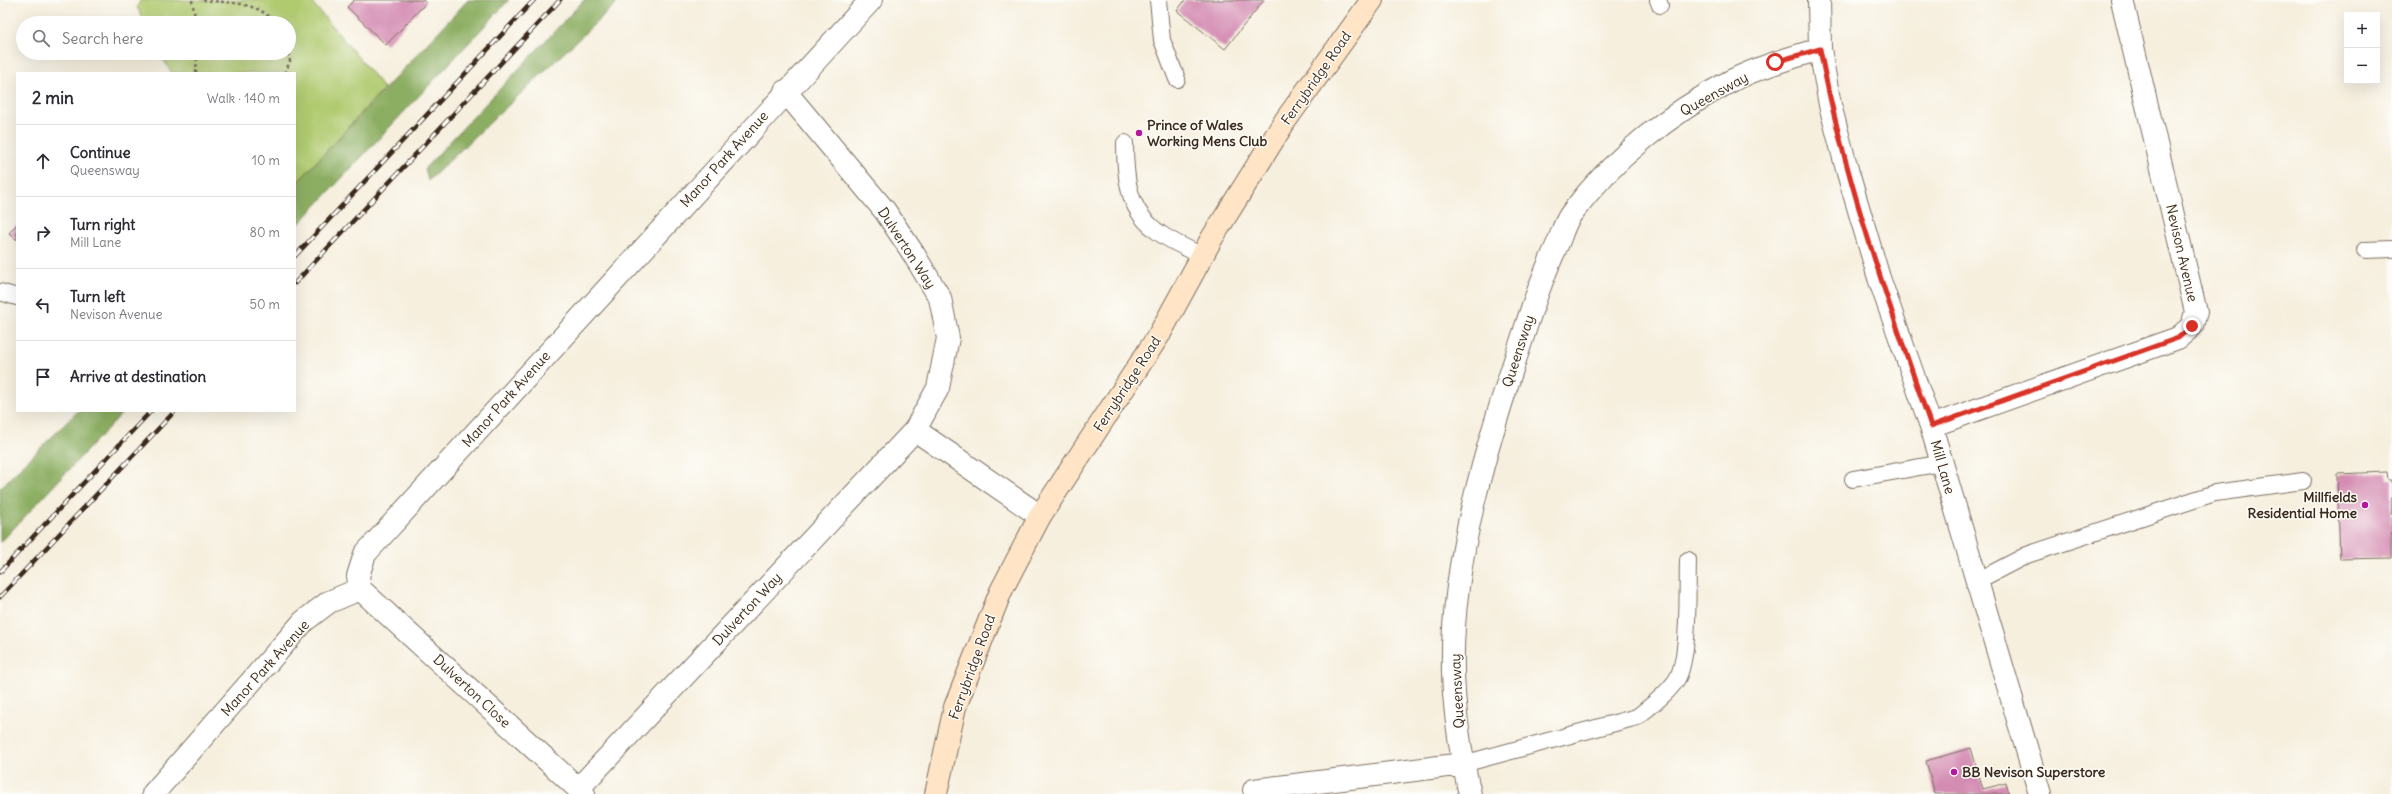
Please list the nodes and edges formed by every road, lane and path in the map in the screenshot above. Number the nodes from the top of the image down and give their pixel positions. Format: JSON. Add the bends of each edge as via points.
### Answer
{"nodes":[{"id":1,"x":192,"y":0,"type":"edge"},
{"id":2,"x":203,"y":0,"type":"edge"},
{"id":3,"x":871,"y":0,"type":"edge"},
{"id":4,"x":1158,"y":0,"type":"edge"},
{"id":5,"x":1372,"y":0,"type":"edge"},
{"id":6,"x":1819,"y":0,"type":"edge"},
{"id":7,"x":2122,"y":0,"type":"edge"},
{"id":8,"x":195,"y":16,"type":"edge"},
{"id":9,"x":269,"y":16,"type":"edge"},
{"id":10,"x":1820,"y":49,"type":"junction"},
{"id":11,"x":197,"y":60,"type":"edge"},
{"id":12,"x":290,"y":60,"type":"edge"},
{"id":13,"x":196,"y":72,"type":"edge"},
{"id":14,"x":286,"y":72,"type":"edge"},
{"id":15,"x":1177,"y":79,"type":"dead end"},
{"id":16,"x":785,"y":92,"type":"junction"},
{"id":17,"x":1125,"y":143,"type":"dead end"},
{"id":18,"x":2392,"y":249,"type":"edge"},
{"id":19,"x":2365,"y":250,"type":"dead end"},
{"id":20,"x":1202,"y":256,"type":"junction"},
{"id":21,"x":0,"y":292,"type":"edge"},
{"id":22,"x":16,"y":297,"type":"edge"},
{"id":23,"x":1931,"y":426,"type":"junction"},
{"id":24,"x":915,"y":430,"type":"junction"},
{"id":25,"x":1942,"y":463,"type":"junction"},
{"id":26,"x":1854,"y":480,"type":"dead end"},
{"id":27,"x":2303,"y":481,"type":"dead end"},
{"id":28,"x":1040,"y":516,"type":"junction"},
{"id":29,"x":1688,"y":560,"type":"dead end"},
{"id":30,"x":1977,"y":581,"type":"junction"},
{"id":31,"x":360,"y":589,"type":"junction"},
{"id":32,"x":1463,"y":764,"type":"junction"},
{"id":33,"x":1254,"y":790,"type":"dead end"},
{"id":34,"x":581,"y":792,"type":"edge"},
{"id":35,"x":153,"y":794,"type":"edge"},
{"id":36,"x":936,"y":794,"type":"edge"},
{"id":37,"x":1470,"y":794,"type":"edge"},
{"id":38,"x":2040,"y":794,"type":"edge"}],
"edges":[{"from":1,"to":8,"type":"path"},
{"from":2,"to":9,"type":"path","via":[[243,4],[266,12]]},
{"from":3,"to":16,"type":"street","name":"Manor Park Avenue"},
{"from":4,"to":15,"type":"lane","via":[[1162,40]]},
{"from":5,"to":20,"type":"street","name":"Ferrybridge Road","via":[[1285,121]]},
{"from":6,"to":10,"type":"street","name":"Mill Lane"},
{"from":7,"to":23,"type":"street","name":"Nevison Avenue","via":[[2196,312],[2192,326],[2178,338]]},
{"from":10,"to":23,"type":"street","name":"Mill Lane","via":[[1830,105],[1848,173],[1879,278]]},
{"from":10,"to":32,"type":"street","name":"Queensway","via":[[1775,62],[1731,81],[1676,115],[1611,166],[1570,216],[1543,275],[1508,379],[1473,508],[1458,593],[1453,673]]},
{"from":11,"to":13,"type":"path"},
{"from":12,"to":14,"type":"path"},
{"from":16,"to":24,"type":"street","name":"Dulverton Way","via":[[885,211],[940,298],[948,338],[938,388]]},
{"from":16,"to":31,"type":"street","name":"Manor Park Avenue","via":[[365,554],[358,576]]},
{"from":17,"to":20,"type":"lane","via":[[1125,174],[1133,204],[1153,228]]},
{"from":18,"to":19,"type":"lane"},
{"from":20,"to":28,"type":"street","name":"Ferrybridge Road","via":[[1159,335]]},
{"from":21,"to":22,"type":"lane"},
{"from":23,"to":25,"type":"street","name":"Mill Lane"},
{"from":24,"to":28,"type":"street"},
{"from":24,"to":34,"type":"street","name":"Dulverton Way"},
{"from":25,"to":26,"type":"lane"},
{"from":25,"to":30,"type":"street","name":"Mill Lane"},
{"from":27,"to":30,"type":"lane","via":[[2215,493],[2027,555]]},
{"from":28,"to":36,"type":"street","name":"Ferrybridge Road","via":[[1001,590],[955,707]]},
{"from":29,"to":32,"type":"lane","via":[[1684,660],[1676,678],[1656,701],[1637,717]]},
{"from":30,"to":38,"type":"street","name":"Mill Lane"},
{"from":31,"to":34,"type":"street","name":"Dulverton Close"},
{"from":31,"to":35,"type":"street","name":"Manor Park Avenue","via":[[329,602],[304,621]]},
{"from":32,"to":33,"type":"street"},
{"from":32,"to":37,"type":"street","name":"Queensway"}]}
